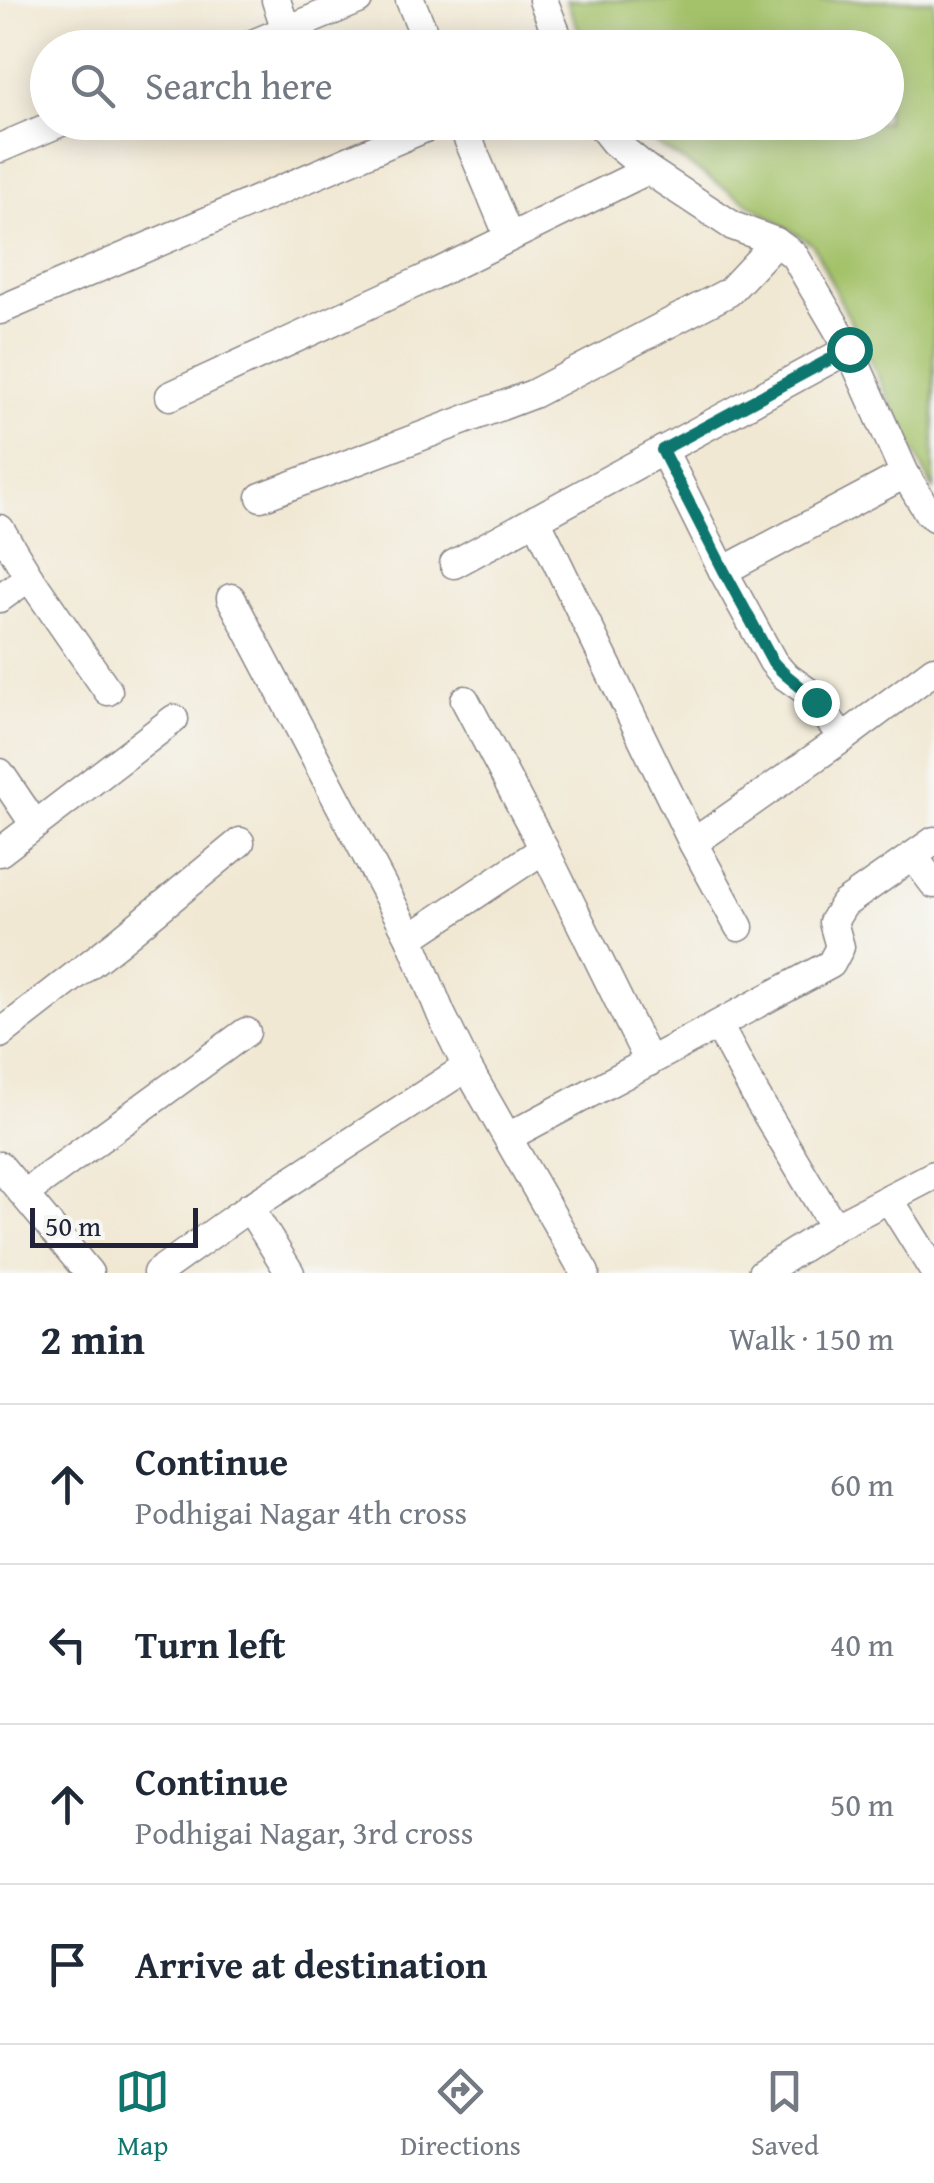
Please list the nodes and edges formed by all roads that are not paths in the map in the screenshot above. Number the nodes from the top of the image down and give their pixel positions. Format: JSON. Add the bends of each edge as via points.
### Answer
{"nodes":[{"id":1,"x":276,"y":0,"type":"edge"},
{"id":2,"x":358,"y":0,"type":"edge"},
{"id":3,"x":410,"y":0,"type":"edge"},
{"id":4,"x":543,"y":0,"type":"edge"},
{"id":5,"x":286,"y":30,"type":"joint"},
{"id":6,"x":422,"y":30,"type":"edge"},
{"id":7,"x":555,"y":30,"type":"edge"},
{"id":8,"x":30,"y":135,"type":"edge"},
{"id":9,"x":396,"y":140,"type":"edge"},
{"id":10,"x":469,"y":140,"type":"edge"},
{"id":11,"x":612,"y":140,"type":"edge"},
{"id":12,"x":0,"y":148,"type":"edge"},
{"id":13,"x":648,"y":170,"type":"junction"},
{"id":14,"x":509,"y":237,"type":"junction"},
{"id":15,"x":776,"y":242,"type":"junction"},
{"id":16,"x":0,"y":310,"type":"edge"},
{"id":17,"x":849,"y":349,"type":"junction"},
{"id":18,"x":170,"y":396,"type":"dead end"},
{"id":19,"x":662,"y":450,"type":"junction"},
{"id":20,"x":905,"y":474,"type":"junction"},
{"id":21,"x":261,"y":497,"type":"dead end"},
{"id":22,"x":934,"y":516,"type":"edge"},
{"id":23,"x":536,"y":519,"type":"junction"},
{"id":24,"x":0,"y":529,"type":"edge"},
{"id":25,"x":454,"y":564,"type":"dead end"},
{"id":26,"x":724,"y":571,"type":"junction"},
{"id":27,"x":29,"y":577,"type":"junction"},
{"id":28,"x":0,"y":598,"type":"edge"},
{"id":29,"x":230,"y":598,"type":"dead end"},
{"id":30,"x":934,"y":670,"type":"edge"},
{"id":31,"x":108,"y":691,"type":"dead end"},
{"id":32,"x":465,"y":700,"type":"dead end"},
{"id":33,"x":174,"y":719,"type":"dead end"},
{"id":34,"x":843,"y":738,"type":"junction"},
{"id":35,"x":0,"y":773,"type":"edge"},
{"id":36,"x":35,"y":825,"type":"junction"},
{"id":37,"x":240,"y":842,"type":"dead end"},
{"id":38,"x":693,"y":843,"type":"junction"},
{"id":39,"x":924,"y":848,"type":"edge"},
{"id":40,"x":544,"y":849,"type":"junction"},
{"id":41,"x":0,"y":852,"type":"edge"},
{"id":42,"x":934,"y":884,"type":"edge"},
{"id":43,"x":739,"y":927,"type":"dead end"},
{"id":44,"x":410,"y":938,"type":"junction"},
{"id":45,"x":718,"y":1026,"type":"junction"},
{"id":46,"x":246,"y":1032,"type":"dead end"},
{"id":47,"x":0,"y":1034,"type":"edge"},
{"id":48,"x":649,"y":1062,"type":"junction"},
{"id":49,"x":467,"y":1067,"type":"junction"},
{"id":50,"x":508,"y":1137,"type":"junction"},
{"id":51,"x":0,"y":1166,"type":"edge"},
{"id":52,"x":934,"y":1175,"type":"edge"},
{"id":53,"x":24,"y":1194,"type":"junction"},
{"id":54,"x":889,"y":1198,"type":"junction"},
{"id":55,"x":249,"y":1207,"type":"junction"},
{"id":56,"x":834,"y":1227,"type":"junction"},
{"id":57,"x":934,"y":1272,"type":"edge"},
{"id":58,"x":89,"y":1273,"type":"edge"},
{"id":59,"x":157,"y":1273,"type":"edge"},
{"id":60,"x":290,"y":1273,"type":"edge"},
{"id":61,"x":585,"y":1273,"type":"edge"},
{"id":62,"x":762,"y":1273,"type":"edge"}],
"edges":[{"from":1,"to":5,"type":"street"},
{"from":2,"to":5,"type":"street"},
{"from":3,"to":6,"type":"street"},
{"from":4,"to":7,"type":"street"},
{"from":8,"to":12,"type":"street"},
{"from":9,"to":16,"type":"street"},
{"from":10,"to":14,"type":"street"},
{"from":11,"to":13,"type":"street"},
{"from":13,"to":14,"type":"street"},
{"from":13,"to":15,"type":"street","via":[[734,226]]},
{"from":14,"to":18,"type":"street"},
{"from":15,"to":17,"type":"street","via":[[794,255]]},
{"from":15,"to":21,"type":"street","via":[[729,292],[533,394]]},
{"from":17,"to":19,"type":"street"},
{"from":17,"to":20,"type":"street"},
{"from":19,"to":23,"type":"street"},
{"from":19,"to":26,"type":"street"},
{"from":20,"to":22,"type":"street"},
{"from":20,"to":26,"type":"street"},
{"from":23,"to":25,"type":"street"},
{"from":23,"to":38,"type":"street"},
{"from":24,"to":27,"type":"street"},
{"from":26,"to":34,"type":"street","via":[[773,662],[808,692]]},
{"from":27,"to":28,"type":"street"},
{"from":27,"to":31,"type":"street"},
{"from":29,"to":44,"type":"street"},
{"from":30,"to":34,"type":"street"},
{"from":32,"to":40,"type":"street"},
{"from":33,"to":36,"type":"street"},
{"from":34,"to":38,"type":"street"},
{"from":35,"to":36,"type":"street"},
{"from":36,"to":41,"type":"street"},
{"from":37,"to":47,"type":"street"},
{"from":38,"to":43,"type":"street"},
{"from":39,"to":42,"type":"street"},
{"from":39,"to":45,"type":"street","via":[[844,904],[833,922],[840,947],[830,964]]},
{"from":40,"to":44,"type":"street"},
{"from":40,"to":48,"type":"street"},
{"from":44,"to":49,"type":"street"},
{"from":45,"to":48,"type":"street"},
{"from":45,"to":56,"type":"street"},
{"from":46,"to":53,"type":"street"},
{"from":48,"to":50,"type":"street"},
{"from":49,"to":50,"type":"street"},
{"from":49,"to":55,"type":"street"},
{"from":50,"to":61,"type":"street"},
{"from":51,"to":53,"type":"street"},
{"from":52,"to":54,"type":"street"},
{"from":53,"to":58,"type":"street"},
{"from":54,"to":56,"type":"street"},
{"from":54,"to":57,"type":"street"},
{"from":55,"to":59,"type":"street"},
{"from":55,"to":60,"type":"street"},
{"from":56,"to":62,"type":"street"}]}
